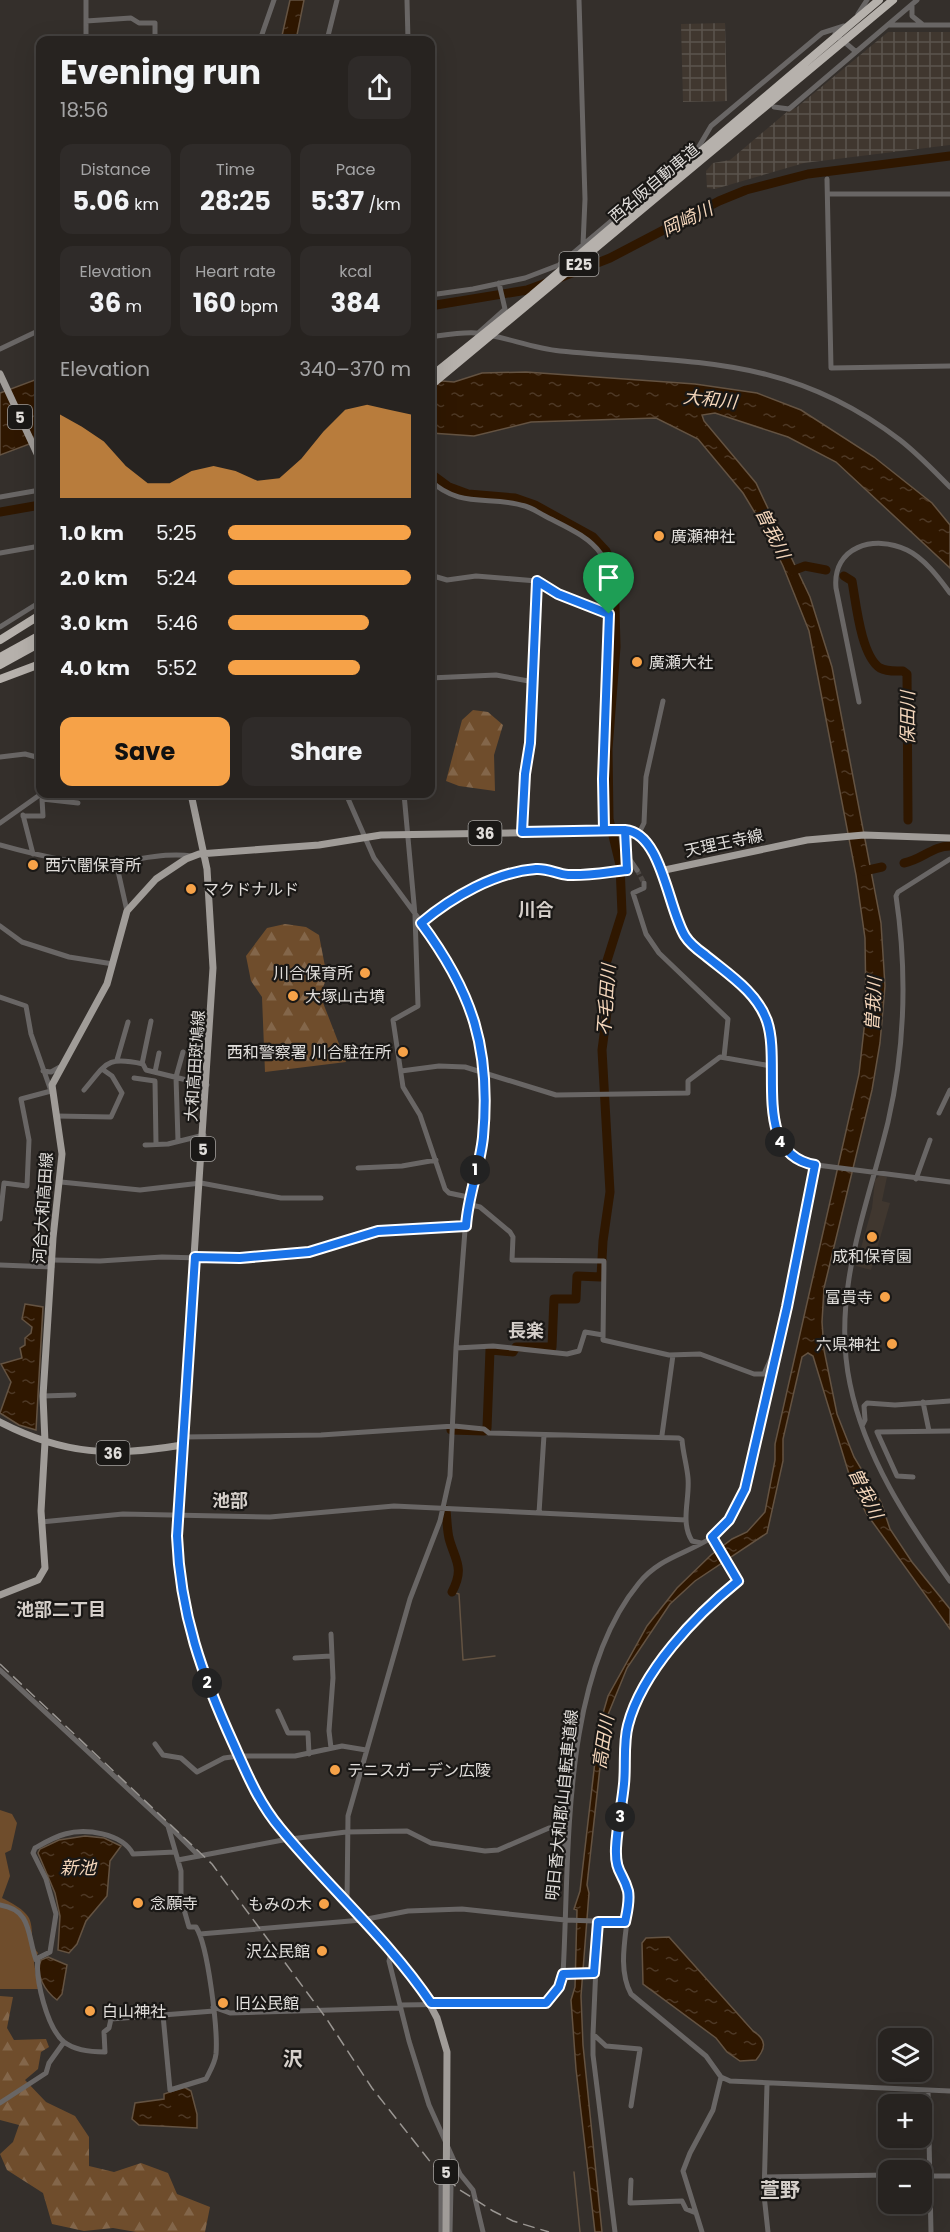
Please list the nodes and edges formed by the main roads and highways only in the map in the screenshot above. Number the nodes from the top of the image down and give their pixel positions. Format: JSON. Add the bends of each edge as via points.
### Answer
{"nodes":[{"id":1,"x":879,"y":0,"type":"edge"},
{"id":2,"x":893,"y":0,"type":"edge"},
{"id":3,"x":723,"y":138,"type":"junction"},
{"id":4,"x":435,"y":372,"type":"edge"},
{"id":5,"x":0,"y":374,"type":"edge"},
{"id":6,"x":435,"y":382,"type":"edge"},
{"id":7,"x":36,"y":451,"type":"edge"},
{"id":8,"x":36,"y":618,"type":"edge"},
{"id":9,"x":36,"y":637,"type":"edge"},
{"id":10,"x":0,"y":640,"type":"edge"},
{"id":11,"x":36,"y":645,"type":"edge"},
{"id":12,"x":0,"y":657,"type":"edge"},
{"id":13,"x":0,"y":665,"type":"edge"},
{"id":14,"x":36,"y":666,"type":"edge"},
{"id":15,"x":0,"y":679,"type":"edge"},
{"id":16,"x":192,"y":798,"type":"edge"},
{"id":17,"x":950,"y":838,"type":"edge"},
{"id":18,"x":205,"y":853,"type":"junction"},
{"id":19,"x":0,"y":1422,"type":"edge"},
{"id":20,"x":45,"y":1443,"type":"junction"},
{"id":21,"x":182,"y":1445,"type":"junction"},
{"id":22,"x":0,"y":1595,"type":"edge"},
{"id":23,"x":448,"y":2232,"type":"edge"}],
"edges":[{"from":1,"to":3,"type":"highway","name":"西名阪自動車道","number":"E25"},
{"from":2,"to":3,"type":"highway","name":"西名阪自動車道","number":"E25"},
{"from":3,"to":4,"type":"highway","name":"西名阪自動車道","number":"E25"},
{"from":3,"to":6,"type":"highway","name":"西名阪自動車道","number":"E25"},
{"from":5,"to":7,"type":"main road","number":"5"},
{"from":8,"to":10,"type":"highway"},
{"from":9,"to":12,"type":"highway"},
{"from":11,"to":13,"type":"highway"},
{"from":14,"to":15,"type":"highway"},
{"from":16,"to":18,"type":"main road","name":"大和高田斑鳩線","number":"5"},
{"from":17,"to":18,"type":"main road","name":"天理王寺線","number":"36","via":[[831,837],[660,871],[639,833],[625,830],[363,837],[319,845]]},
{"from":18,"to":20,"type":"main road","name":"河合大和高田線","via":[[192,856],[156,879],[127,911],[103,991],[53,1080],[51,1091],[62,1144],[43,1396]]},
{"from":18,"to":21,"type":"main road","name":"大和高田斑鳩線","number":"5","via":[[213,968]]},
{"from":19,"to":20,"type":"main road","number":"36"},
{"from":20,"to":21,"type":"main road","number":"36","via":[[107,1453]]},
{"from":20,"to":22,"type":"main road","name":"河合大和高田線","via":[[41,1522],[44,1573],[34,1582]]},
{"from":21,"to":23,"type":"main road","name":"大和高田斑鳩線","number":"5","via":[[178,1563],[191,1638],[239,1756],[259,1800],[289,1839],[431,2003],[447,2052]]}]}
